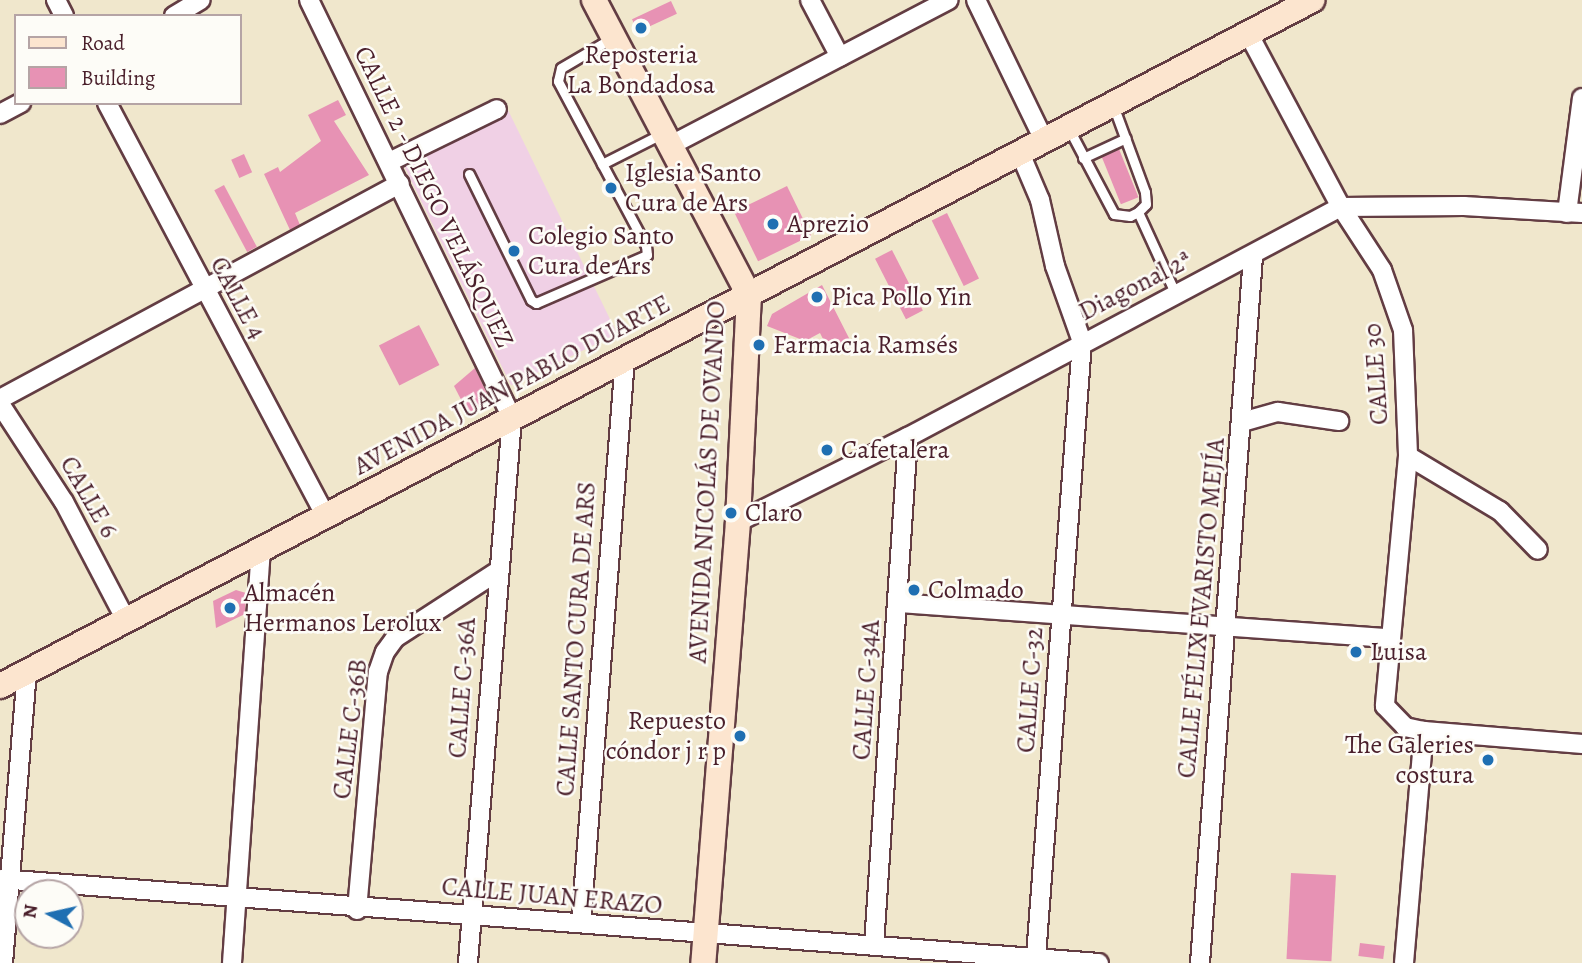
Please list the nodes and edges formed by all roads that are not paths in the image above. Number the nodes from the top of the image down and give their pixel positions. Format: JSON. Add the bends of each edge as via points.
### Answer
{"nodes":[{"id":1,"x":201,"y":0,"type":"edge"},
{"id":2,"x":309,"y":0,"type":"edge"},
{"id":3,"x":594,"y":0,"type":"edge"},
{"id":4,"x":810,"y":0,"type":"edge"},
{"id":5,"x":949,"y":0,"type":"edge"},
{"id":6,"x":976,"y":0,"type":"edge"},
{"id":7,"x":1312,"y":0,"type":"edge"},
{"id":8,"x":177,"y":14,"type":"edge"},
{"id":9,"x":1248,"y":33,"type":"junction"},
{"id":10,"x":614,"y":37,"type":"junction"},
{"id":11,"x":840,"y":57,"type":"junction"},
{"id":12,"x":1582,"y":98,"type":"edge"},
{"id":13,"x":17,"y":105,"type":"edge"},
{"id":14,"x":108,"y":105,"type":"edge"},
{"id":15,"x":1113,"y":105,"type":"junction"},
{"id":16,"x":497,"y":109,"type":"dead end"},
{"id":17,"x":0,"y":114,"type":"edge"},
{"id":18,"x":1069,"y":127,"type":"junction"},
{"id":19,"x":670,"y":138,"type":"junction"},
{"id":20,"x":1126,"y":138,"type":"junction"},
{"id":21,"x":1044,"y":140,"type":"junction"},
{"id":22,"x":1020,"y":153,"type":"junction"},
{"id":23,"x":1083,"y":158,"type":"junction"},
{"id":24,"x":389,"y":162,"type":"junction"},
{"id":25,"x":602,"y":164,"type":"junction"},
{"id":26,"x":469,"y":174,"type":"dead end"},
{"id":27,"x":400,"y":184,"type":"junction"},
{"id":28,"x":1341,"y":207,"type":"junction"},
{"id":29,"x":1138,"y":212,"type":"junction"},
{"id":30,"x":1575,"y":213,"type":"edge"},
{"id":31,"x":1253,"y":256,"type":"junction"},
{"id":32,"x":203,"y":290,"type":"junction"},
{"id":33,"x":749,"y":295,"type":"junction"},
{"id":34,"x":1176,"y":295,"type":"junction"},
{"id":35,"x":1082,"y":342,"type":"junction"},
{"id":36,"x":625,"y":359,"type":"junction"},
{"id":37,"x":0,"y":402,"type":"edge"},
{"id":38,"x":512,"y":418,"type":"junction"},
{"id":39,"x":1339,"y":421,"type":"dead end"},
{"id":40,"x":1242,"y":422,"type":"junction"},
{"id":41,"x":908,"y":438,"type":"junction"},
{"id":42,"x":1408,"y":456,"type":"junction"},
{"id":43,"x":326,"y":516,"type":"junction"},
{"id":44,"x":738,"y":522,"type":"junction"},
{"id":45,"x":261,"y":549,"type":"junction"},
{"id":46,"x":1538,"y":550,"type":"dead end"},
{"id":47,"x":498,"y":571,"type":"junction"},
{"id":48,"x":898,"y":603,"type":"junction"},
{"id":49,"x":1062,"y":614,"type":"junction"},
{"id":50,"x":126,"y":620,"type":"junction"},
{"id":51,"x":1225,"y":626,"type":"junction"},
{"id":52,"x":1390,"y":638,"type":"junction"},
{"id":53,"x":27,"y":672,"type":"junction"},
{"id":54,"x":0,"y":686,"type":"edge"},
{"id":55,"x":1424,"y":731,"type":"junction"},
{"id":56,"x":1582,"y":744,"type":"edge"},
{"id":57,"x":6,"y":880,"type":"edge"},
{"id":58,"x":237,"y":899,"type":"junction"},
{"id":59,"x":357,"y":910,"type":"junction"},
{"id":60,"x":471,"y":914,"type":"junction"},
{"id":61,"x":581,"y":923,"type":"junction"},
{"id":62,"x":705,"y":935,"type":"junction"},
{"id":63,"x":874,"y":945,"type":"junction"},
{"id":64,"x":1036,"y":957,"type":"junction"},
{"id":65,"x":935,"y":958,"type":"edge"},
{"id":66,"x":3,"y":963,"type":"edge"},
{"id":67,"x":232,"y":963,"type":"edge"},
{"id":68,"x":468,"y":963,"type":"edge"},
{"id":69,"x":703,"y":963,"type":"edge"},
{"id":70,"x":1099,"y":963,"type":"edge"},
{"id":71,"x":1200,"y":963,"type":"edge"},
{"id":72,"x":1404,"y":963,"type":"edge"}],
"edges":[{"from":1,"to":8,"type":"street"},
{"from":2,"to":24,"type":"street","name":"CALLE 2 - DIEGO VELÁSQUEZ"},
{"from":3,"to":10,"type":"main road","name":"AVENIDA NICOLÁS DE OVANDO"},
{"from":4,"to":11,"type":"street"},
{"from":5,"to":11,"type":"street"},
{"from":6,"to":21,"type":"street"},
{"from":7,"to":9,"type":"main road","name":"AVENIDA JUAN PABLO DUARTE"},
{"from":9,"to":15,"type":"main road","name":"AVENIDA JUAN PABLO DUARTE"},
{"from":9,"to":28,"type":"street","name":"CALLE 30"},
{"from":10,"to":19,"type":"main road","name":"AVENIDA NICOLÁS DE OVANDO"},
{"from":10,"to":25,"type":"lane","via":[[556,72]]},
{"from":11,"to":19,"type":"street"},
{"from":12,"to":30,"type":"street"},
{"from":13,"to":17,"type":"street"},
{"from":14,"to":32,"type":"street","name":"CALLE 4"},
{"from":15,"to":18,"type":"main road","name":"AVENIDA JUAN PABLO DUARTE"},
{"from":15,"to":20,"type":"lane"},
{"from":16,"to":24,"type":"street"},
{"from":18,"to":21,"type":"main road","name":"AVENIDA JUAN PABLO DUARTE"},
{"from":18,"to":23,"type":"lane"},
{"from":19,"to":25,"type":"lane"},
{"from":19,"to":33,"type":"main road","name":"AVENIDA NICOLÁS DE OVANDO"},
{"from":20,"to":23,"type":"lane"},
{"from":20,"to":29,"type":"lane","via":[[1145,192],[1146,204]]},
{"from":21,"to":22,"type":"main road","name":"AVENIDA JUAN PABLO DUARTE"},
{"from":22,"to":33,"type":"main road","name":"AVENIDA JUAN PABLO DUARTE"},
{"from":22,"to":35,"type":"street","via":[[1040,200],[1055,266]]},
{"from":23,"to":29,"type":"lane","via":[[1114,214]]},
{"from":24,"to":27,"type":"street","name":"CALLE 2 - DIEGO VELÁSQUEZ"},
{"from":25,"to":26,"type":"lane","via":[[647,255],[536,303],[530,300]]},
{"from":27,"to":32,"type":"street"},
{"from":27,"to":38,"type":"street","name":"CALLE 2 - DIEGO VELÁSQUEZ"},
{"from":28,"to":30,"type":"street","name":"Diagonal 2ª","via":[[1464,206]]},
{"from":28,"to":31,"type":"street","name":"Diagonal 2ª"},
{"from":28,"to":42,"type":"street","name":"CALLE 30","via":[[1382,270],[1403,330]]},
{"from":29,"to":34,"type":"lane"},
{"from":31,"to":34,"type":"street","name":"Diagonal 2ª"},
{"from":31,"to":40,"type":"street","name":"CALLE FÉLIX EVARISTO MEJÍA"},
{"from":32,"to":37,"type":"street"},
{"from":32,"to":43,"type":"street","name":"CALLE 4"},
{"from":33,"to":36,"type":"main road","name":"AVENIDA JUAN PABLO DUARTE"},
{"from":33,"to":44,"type":"main road","name":"AVENIDA NICOLÁS DE OVANDO"},
{"from":34,"to":35,"type":"street","name":"Diagonal 2ª"},
{"from":35,"to":41,"type":"street","name":"Diagonal 2ª"},
{"from":35,"to":49,"type":"street","name":"CALLE C-32"},
{"from":36,"to":38,"type":"main road","name":"AVENIDA JUAN PABLO DUARTE"},
{"from":36,"to":61,"type":"street","name":"CALLE SANTO CURA DE ARS"},
{"from":37,"to":50,"type":"street","name":"CALLE 6","via":[[64,502]]},
{"from":38,"to":43,"type":"main road","name":"AVENIDA JUAN PABLO DUARTE"},
{"from":38,"to":47,"type":"street","name":"CALLE C-36A"},
{"from":39,"to":40,"type":"street","via":[[1278,412]]},
{"from":40,"to":51,"type":"street","name":"CALLE FÉLIX EVARISTO MEJÍA"},
{"from":41,"to":44,"type":"street","name":"Diagonal 2ª"},
{"from":41,"to":48,"type":"street","name":"CALLE C-34A"},
{"from":42,"to":46,"type":"street","via":[[1500,511]]},
{"from":42,"to":52,"type":"street","name":"CALLE 30"},
{"from":43,"to":45,"type":"main road","name":"AVENIDA JUAN PABLO DUARTE"},
{"from":44,"to":62,"type":"main road","name":"AVENIDA NICOLÁS DE OVANDO"},
{"from":45,"to":50,"type":"main road","name":"AVENIDA JUAN PABLO DUARTE"},
{"from":45,"to":58,"type":"street"},
{"from":47,"to":59,"type":"street","name":"CALLE C-36B","via":[[395,638],[385,652],[378,672]]},
{"from":47,"to":60,"type":"street","name":"CALLE C-36A"},
{"from":48,"to":49,"type":"street"},
{"from":48,"to":63,"type":"street","name":"CALLE C-34A"},
{"from":49,"to":51,"type":"street"},
{"from":49,"to":64,"type":"street","name":"CALLE C-32"},
{"from":50,"to":53,"type":"main road","name":"AVENIDA JUAN PABLO DUARTE"},
{"from":51,"to":52,"type":"street"},
{"from":51,"to":71,"type":"street","name":"CALLE FÉLIX EVARISTO MEJÍA"},
{"from":52,"to":55,"type":"street","name":"CALLE 30","via":[[1385,706],[1405,727]]},
{"from":53,"to":54,"type":"main road","name":"AVENIDA JUAN PABLO DUARTE"},
{"from":53,"to":57,"type":"street"},
{"from":55,"to":56,"type":"street"},
{"from":55,"to":72,"type":"street"},
{"from":57,"to":58,"type":"street","name":"CALLE JUAN ERAZO"},
{"from":57,"to":66,"type":"street"},
{"from":58,"to":59,"type":"street","name":"CALLE JUAN ERAZO"},
{"from":58,"to":67,"type":"street"},
{"from":59,"to":60,"type":"street","name":"CALLE JUAN ERAZO"},
{"from":60,"to":61,"type":"street","name":"CALLE JUAN ERAZO"},
{"from":60,"to":68,"type":"street","name":"CALLE C-36A"},
{"from":61,"to":62,"type":"street","name":"CALLE JUAN ERAZO"},
{"from":62,"to":63,"type":"street","name":"CALLE JUAN ERAZO"},
{"from":62,"to":69,"type":"main road","name":"AVENIDA NICOLÁS DE OVANDO"},
{"from":63,"to":65,"type":"street","name":"CALLE JUAN ERAZO"},
{"from":64,"to":65,"type":"street","name":"CALLE JUAN ERAZO"},
{"from":64,"to":70,"type":"street","name":"CALLE JUAN ERAZO"}]}
